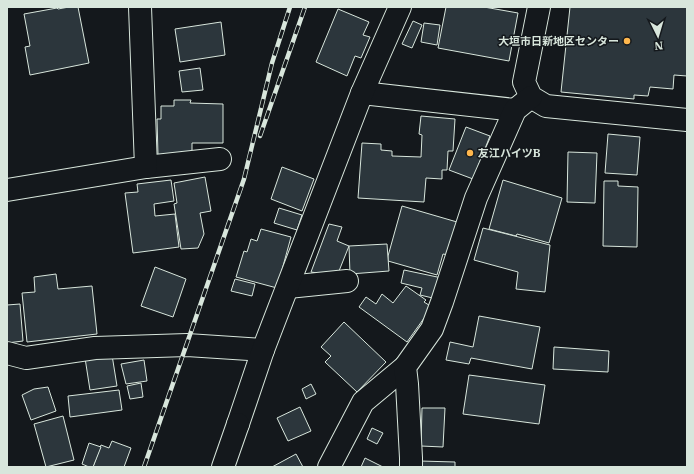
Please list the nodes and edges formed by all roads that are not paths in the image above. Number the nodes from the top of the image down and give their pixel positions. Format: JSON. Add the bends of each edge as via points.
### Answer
{"nodes":[{"id":1,"x":140,"y":7,"type":"edge"},
{"id":2,"x":400,"y":7,"type":"edge"},
{"id":3,"x":539,"y":7,"type":"edge"},
{"id":4,"x":362,"y":93,"type":"junction"},
{"id":5,"x":523,"y":104,"type":"junction"},
{"id":6,"x":687,"y":120,"type":"edge"},
{"id":7,"x":220,"y":159,"type":"dead end"},
{"id":8,"x":146,"y":168,"type":"junction"},
{"id":9,"x":7,"y":190,"type":"edge"},
{"id":10,"x":347,"y":281,"type":"dead end"},
{"id":11,"x":288,"y":287,"type":"junction"},
{"id":12,"x":263,"y":350,"type":"junction"},
{"id":13,"x":7,"y":353,"type":"edge"},
{"id":14,"x":405,"y":367,"type":"junction"},
{"id":15,"x":223,"y":467,"type":"edge"},
{"id":16,"x":330,"y":467,"type":"edge"},
{"id":17,"x":411,"y":467,"type":"edge"}],
"edges":[{"from":1,"to":8,"type":"street"},
{"from":2,"to":4,"type":"street"},
{"from":3,"to":5,"type":"street","via":[[524,82]]},
{"from":4,"to":5,"type":"street"},
{"from":4,"to":11,"type":"street"},
{"from":5,"to":6,"type":"street"},
{"from":5,"to":14,"type":"street","via":[[476,198],[432,329]]},
{"from":7,"to":8,"type":"street"},
{"from":8,"to":9,"type":"street"},
{"from":10,"to":11,"type":"street"},
{"from":11,"to":12,"type":"street"},
{"from":12,"to":13,"type":"street","via":[[186,345],[95,348],[26,358]]},
{"from":12,"to":15,"type":"street"},
{"from":14,"to":16,"type":"street","via":[[363,402]]},
{"from":14,"to":17,"type":"street"}]}
